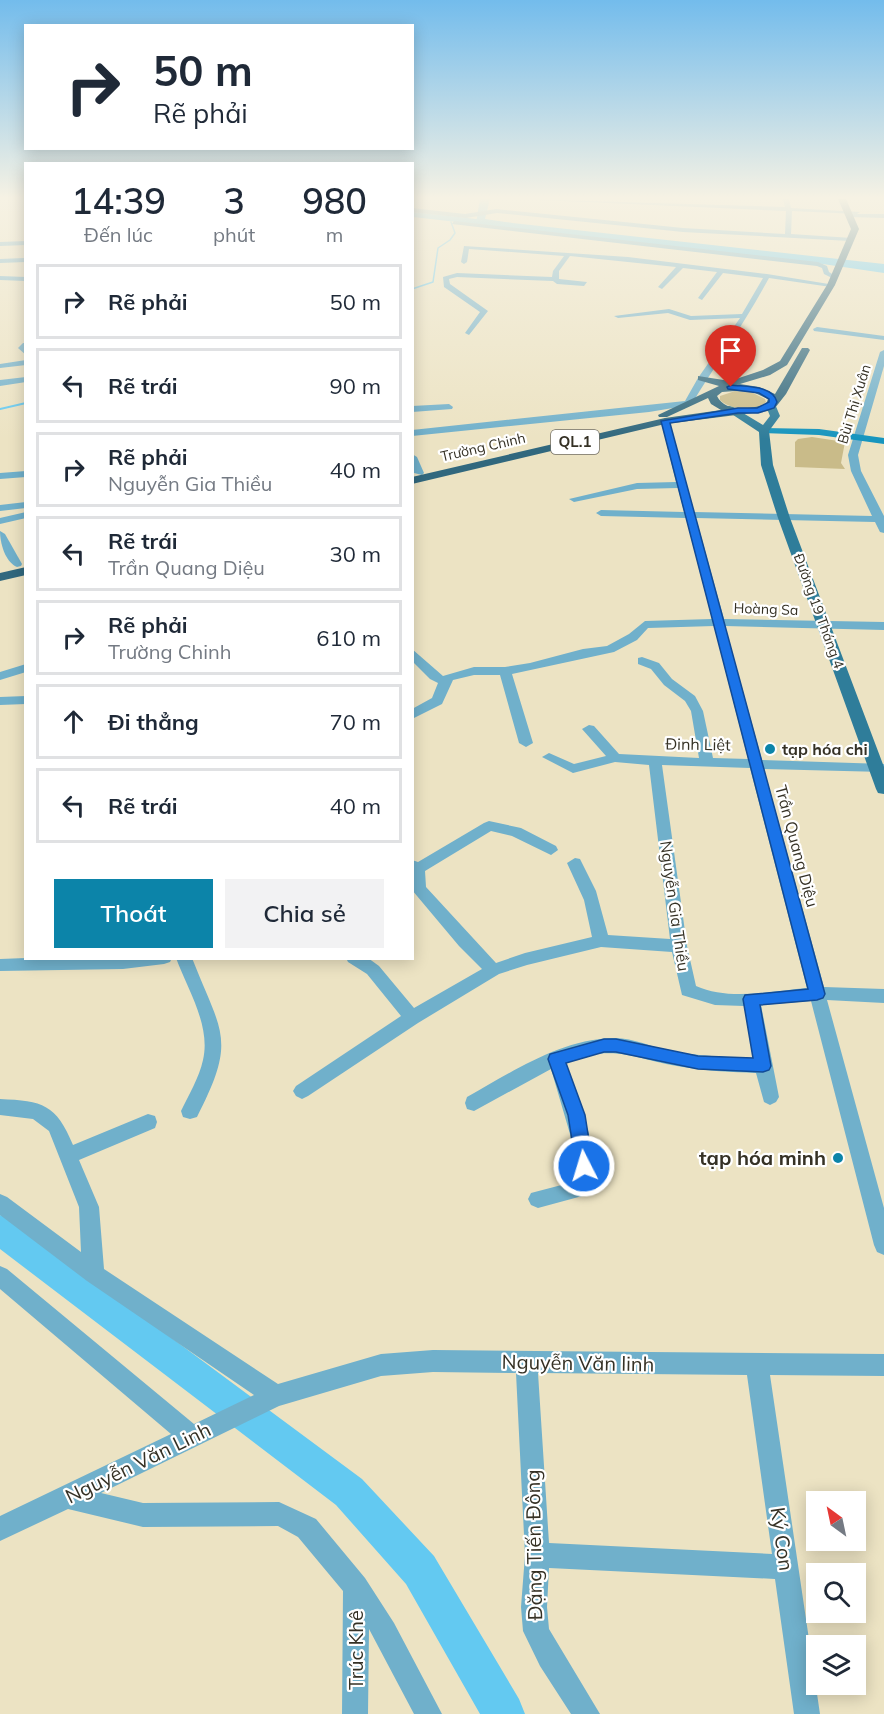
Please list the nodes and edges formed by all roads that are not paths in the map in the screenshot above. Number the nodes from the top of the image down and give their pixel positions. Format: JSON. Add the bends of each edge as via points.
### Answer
{"nodes":[{"id":1,"x":445,"y":279,"type":"edge"},
{"id":2,"x":555,"y":279,"type":"edge"},
{"id":3,"x":669,"y":279,"type":"edge"},
{"id":4,"x":715,"y":279,"type":"edge"},
{"id":5,"x":765,"y":279,"type":"edge"},
{"id":6,"x":819,"y":279,"type":"edge"},
{"id":7,"x":837,"y":280,"type":"junction"},
{"id":8,"x":584,"y":284,"type":"dead end"},
{"id":9,"x":662,"y":287,"type":"dead end"},
{"id":10,"x":702,"y":298,"type":"dead end"},
{"id":11,"x":618,"y":316,"type":"dead end"},
{"id":12,"x":744,"y":316,"type":"junction"},
{"id":13,"x":817,"y":329,"type":"junction"},
{"id":14,"x":469,"y":333,"type":"dead end"},
{"id":15,"x":884,"y":338,"type":"edge"},
{"id":16,"x":884,"y":352,"type":"edge"},
{"id":17,"x":24,"y":362,"type":"edge"},
{"id":18,"x":0,"y":366,"type":"edge"},
{"id":19,"x":702,"y":378,"type":"junction"},
{"id":20,"x":24,"y":379,"type":"edge"},
{"id":21,"x":0,"y":383,"type":"edge"},
{"id":22,"x":735,"y":384,"type":"junction"},
{"id":23,"x":719,"y":390,"type":"junction"},
{"id":24,"x":688,"y":403,"type":"junction"},
{"id":25,"x":449,"y":407,"type":"dead end"},
{"id":26,"x":773,"y":408,"type":"junction"},
{"id":27,"x":414,"y":409,"type":"edge"},
{"id":28,"x":733,"y":410,"type":"junction"},
{"id":29,"x":665,"y":421,"type":"junction"},
{"id":30,"x":764,"y":431,"type":"junction"},
{"id":31,"x":414,"y":433,"type":"edge"},
{"id":32,"x":858,"y":434,"type":"junction"},
{"id":33,"x":884,"y":434,"type":"edge"},
{"id":34,"x":884,"y":441,"type":"edge"},
{"id":35,"x":24,"y":474,"type":"edge"},
{"id":36,"x":0,"y":476,"type":"edge"},
{"id":37,"x":415,"y":476,"type":"edge"},
{"id":38,"x":682,"y":485,"type":"junction"},
{"id":39,"x":574,"y":498,"type":"dead end"},
{"id":40,"x":24,"y":505,"type":"edge"},
{"id":41,"x":0,"y":508,"type":"edge"},
{"id":42,"x":601,"y":513,"type":"dead end"},
{"id":43,"x":24,"y":515,"type":"edge"},
{"id":44,"x":690,"y":515,"type":"junction"},
{"id":45,"x":784,"y":518,"type":"junction"},
{"id":46,"x":881,"y":519,"type":"edge"},
{"id":47,"x":0,"y":520,"type":"edge"},
{"id":48,"x":884,"y":530,"type":"edge"},
{"id":49,"x":0,"y":534,"type":"edge"},
{"id":50,"x":23,"y":565,"type":"edge"},
{"id":51,"x":0,"y":568,"type":"edge"},
{"id":52,"x":0,"y":577,"type":"edge"},
{"id":53,"x":719,"y":623,"type":"junction"},
{"id":54,"x":884,"y":626,"type":"edge"},
{"id":55,"x":825,"y":627,"type":"junction"},
{"id":56,"x":414,"y":655,"type":"edge"},
{"id":57,"x":642,"y":661,"type":"dead end"},
{"id":58,"x":24,"y":669,"type":"edge"},
{"id":59,"x":505,"y":671,"type":"junction"},
{"id":60,"x":0,"y":676,"type":"edge"},
{"id":61,"x":445,"y":682,"type":"junction"},
{"id":62,"x":24,"y":700,"type":"edge"},
{"id":63,"x":0,"y":701,"type":"edge"},
{"id":64,"x":414,"y":714,"type":"edge"},
{"id":65,"x":590,"y":729,"type":"dead end"},
{"id":66,"x":526,"y":743,"type":"dead end"},
{"id":67,"x":549,"y":757,"type":"dead end"},
{"id":68,"x":615,"y":758,"type":"junction"},
{"id":69,"x":655,"y":762,"type":"junction"},
{"id":70,"x":707,"y":762,"type":"junction"},
{"id":71,"x":756,"y":763,"type":"junction"},
{"id":72,"x":880,"y":768,"type":"edge"},
{"id":73,"x":884,"y":789,"type":"edge"},
{"id":74,"x":550,"y":850,"type":"dead end"},
{"id":75,"x":575,"y":863,"type":"dead end"},
{"id":76,"x":415,"y":867,"type":"edge"},
{"id":77,"x":601,"y":941,"type":"junction"},
{"id":78,"x":679,"y":946,"type":"junction"},
{"id":79,"x":153,"y":960,"type":"edge"},
{"id":80,"x":185,"y":960,"type":"edge"},
{"id":81,"x":357,"y":960,"type":"edge"},
{"id":82,"x":0,"y":965,"type":"edge"},
{"id":83,"x":493,"y":970,"type":"junction"},
{"id":84,"x":817,"y":994,"type":"junction"},
{"id":85,"x":884,"y":996,"type":"edge"},
{"id":86,"x":751,"y":999,"type":"junction"},
{"id":87,"x":412,"y":1018,"type":"junction"},
{"id":88,"x":556,"y":1059,"type":"junction"},
{"id":89,"x":763,"y":1066,"type":"junction"},
{"id":90,"x":302,"y":1091,"type":"dead end"},
{"id":91,"x":770,"y":1097,"type":"dead end"},
{"id":92,"x":474,"y":1102,"type":"dead end"},
{"id":93,"x":0,"y":1107,"type":"edge"},
{"id":94,"x":190,"y":1111,"type":"dead end"},
{"id":95,"x":148,"y":1122,"type":"dead end"},
{"id":96,"x":68,"y":1156,"type":"junction"},
{"id":97,"x":538,"y":1199,"type":"dead end"},
{"id":98,"x":0,"y":1203,"type":"edge"},
{"id":99,"x":884,"y":1245,"type":"edge"},
{"id":100,"x":94,"y":1274,"type":"junction"},
{"id":101,"x":0,"y":1276,"type":"edge"},
{"id":102,"x":526,"y":1362,"type":"junction"},
{"id":103,"x":757,"y":1365,"type":"junction"},
{"id":104,"x":884,"y":1365,"type":"edge"},
{"id":105,"x":276,"y":1396,"type":"junction"},
{"id":106,"x":192,"y":1437,"type":"junction"},
{"id":107,"x":68,"y":1497,"type":"junction"},
{"id":108,"x":0,"y":1529,"type":"edge"},
{"id":109,"x":537,"y":1555,"type":"junction"},
{"id":110,"x":786,"y":1567,"type":"junction"},
{"id":111,"x":356,"y":1587,"type":"junction"},
{"id":112,"x":355,"y":1714,"type":"edge"},
{"id":113,"x":429,"y":1714,"type":"edge"},
{"id":114,"x":586,"y":1714,"type":"edge"},
{"id":115,"x":807,"y":1714,"type":"edge"}],
"edges":[{"from":1,"to":14,"type":"street","via":[[447,285],[483,312]]},
{"from":2,"to":8,"type":"street"},
{"from":3,"to":9,"type":"street"},
{"from":4,"to":10,"type":"street"},
{"from":5,"to":12,"type":"street"},
{"from":6,"to":7,"type":"street"},
{"from":7,"to":13,"type":"highway","number":"QL.1"},
{"from":7,"to":22,"type":"highway","number":"QL.1","via":[[784,363],[773,372]]},
{"from":11,"to":12,"type":"street","via":[[669,311],[690,318]]},
{"from":12,"to":19,"type":"street"},
{"from":13,"to":15,"type":"street"},
{"from":13,"to":26,"type":"highway","number":"QL.1"},
{"from":16,"to":32,"type":"street","name":"Bùi Thị Xuân"},
{"from":17,"to":18,"type":"street"},
{"from":19,"to":22,"type":"highway"},
{"from":19,"to":24,"type":"street"},
{"from":20,"to":21,"type":"street"},
{"from":22,"to":23,"type":"highway","number":"QL.1"},
{"from":23,"to":24,"type":"highway","name":"Trường Chinh","number":"QL.1"},
{"from":23,"to":26,"type":"highway","number":"QL.1","via":[[741,387],[761,391],[773,398]]},
{"from":23,"to":28,"type":"highway","via":[[712,395],[715,403]]},
{"from":24,"to":31,"type":"street"},
{"from":24,"to":37,"type":"highway","name":"Trường Chinh","number":"QL.1","via":[[640,422]]},
{"from":25,"to":27,"type":"street"},
{"from":26,"to":28,"type":"highway","number":"QL.1"},
{"from":26,"to":30,"type":"main road"},
{"from":26,"to":32,"type":"main road"},
{"from":28,"to":29,"type":"highway","name":"Trường Chinh","number":"QL.1"},
{"from":28,"to":30,"type":"main road"},
{"from":29,"to":37,"type":"highway","name":"Trường Chinh","number":"QL.1"},
{"from":29,"to":38,"type":"street","name":"Trần Quang Diệu"},
{"from":30,"to":32,"type":"main road"},
{"from":30,"to":45,"type":"main road","name":"Đường 19 Tháng 4","via":[[767,465]]},
{"from":32,"to":33,"type":"main road"},
{"from":32,"to":34,"type":"main road"},
{"from":32,"to":46,"type":"street","name":"Bùi Thị Xuân","via":[[853,460]]},
{"from":35,"to":36,"type":"street"},
{"from":38,"to":39,"type":"street","via":[[637,486]]},
{"from":38,"to":44,"type":"street","name":"Trần Quang Diệu"},
{"from":40,"to":41,"type":"street"},
{"from":42,"to":44,"type":"street"},
{"from":43,"to":47,"type":"street"},
{"from":44,"to":45,"type":"street"},
{"from":44,"to":53,"type":"street","name":"Trần Quang Diệu"},
{"from":45,"to":46,"type":"street"},
{"from":45,"to":55,"type":"main road","name":"Đường 19 Tháng 4"},
{"from":46,"to":48,"type":"street","name":"Bùi Thị Xuân"},
{"from":49,"to":50,"type":"street"},
{"from":50,"to":51,"type":"highway"},
{"from":50,"to":52,"type":"highway"},
{"from":53,"to":55,"type":"street","name":"Hoàng Sa"},
{"from":53,"to":59,"type":"street","name":"Hoàng Sa","via":[[645,625],[633,637],[610,649]]},
{"from":53,"to":71,"type":"street","name":"Trần Quang Diệu"},
{"from":54,"to":55,"type":"street","name":"Hoàng Sa"},
{"from":55,"to":72,"type":"main road","name":"Đường 19 Tháng 4"},
{"from":56,"to":61,"type":"street"},
{"from":57,"to":70,"type":"street","via":[[655,666],[690,699],[697,711]]},
{"from":58,"to":60,"type":"street"},
{"from":59,"to":61,"type":"street","name":"Hoàng Sa","via":[[466,672],[449,676]]},
{"from":59,"to":66,"type":"street"},
{"from":61,"to":64,"type":"street","via":[[436,701]]},
{"from":62,"to":63,"type":"street"},
{"from":65,"to":68,"type":"street"},
{"from":67,"to":68,"type":"street","via":[[573,769]]},
{"from":68,"to":69,"type":"street","name":"Đinh Liệt"},
{"from":69,"to":70,"type":"street","name":"Đinh Liệt"},
{"from":69,"to":78,"type":"street","name":"Nguyễn Gia Thiều"},
{"from":70,"to":71,"type":"street","name":"Đinh Liệt"},
{"from":71,"to":72,"type":"street","name":"Đinh Liệt"},
{"from":71,"to":84,"type":"street","name":"Trần Quang Diệu"},
{"from":72,"to":73,"type":"main road","name":"Đường 19 Tháng 4"},
{"from":74,"to":76,"type":"street","via":[[516,832],[489,826]]},
{"from":75,"to":77,"type":"street","via":[[595,905]]},
{"from":76,"to":83,"type":"street","via":[[421,891]]},
{"from":77,"to":78,"type":"street"},
{"from":77,"to":83,"type":"street"},
{"from":78,"to":86,"type":"street","name":"Nguyễn Gia Thiều","via":[[688,990],[698,997]]},
{"from":79,"to":82,"type":"street","via":[[96,965]]},
{"from":80,"to":94,"type":"street","via":[[212,1030],[214,1048]]},
{"from":81,"to":87,"type":"street","via":[[373,970]]},
{"from":83,"to":87,"type":"street"},
{"from":84,"to":85,"type":"street","name":"Nguyễn Gia Thiều"},
{"from":84,"to":86,"type":"street","name":"Nguyễn Gia Thiều"},
{"from":84,"to":99,"type":"street","name":"Trần Quang Diệu"},
{"from":86,"to":89,"type":"street"},
{"from":87,"to":90,"type":"street"},
{"from":88,"to":89,"type":"street","via":[[616,1045],[698,1063]]},
{"from":88,"to":92,"type":"street"},
{"from":88,"to":97,"type":"street","via":[[577,1115],[586,1181],[579,1190]]},
{"from":89,"to":91,"type":"street"},
{"from":93,"to":96,"type":"street","via":[[22,1108],[50,1118]]},
{"from":95,"to":96,"type":"street"},
{"from":96,"to":100,"type":"street","via":[[89,1207]]},
{"from":98,"to":100,"type":"street"},
{"from":100,"to":105,"type":"street"},
{"from":101,"to":106,"type":"street"},
{"from":102,"to":103,"type":"street","name":"Nguyễn Văn linh"},
{"from":102,"to":105,"type":"street","name":"Nguyễn Văn linh","via":[[381,1365]]},
{"from":102,"to":109,"type":"street","name":"Đặng Tiến Đông"},
{"from":103,"to":104,"type":"street","name":"Nguyễn Văn linh"},
{"from":103,"to":110,"type":"street","name":"Ký Con"},
{"from":105,"to":106,"type":"street","name":"Nguyễn Văn Linh"},
{"from":106,"to":107,"type":"street","name":"Nguyễn Văn Linh"},
{"from":107,"to":108,"type":"street","name":"Nguyễn Văn Linh"},
{"from":107,"to":111,"type":"street","via":[[143,1515],[279,1514],[307,1528]]},
{"from":109,"to":110,"type":"street"},
{"from":109,"to":114,"type":"street","name":"Đặng Tiến Đông","via":[[536,1631]]},
{"from":110,"to":115,"type":"street","name":"Ký Con"},
{"from":111,"to":112,"type":"street","name":"Trúc Khê"},
{"from":111,"to":113,"type":"street"}]}
